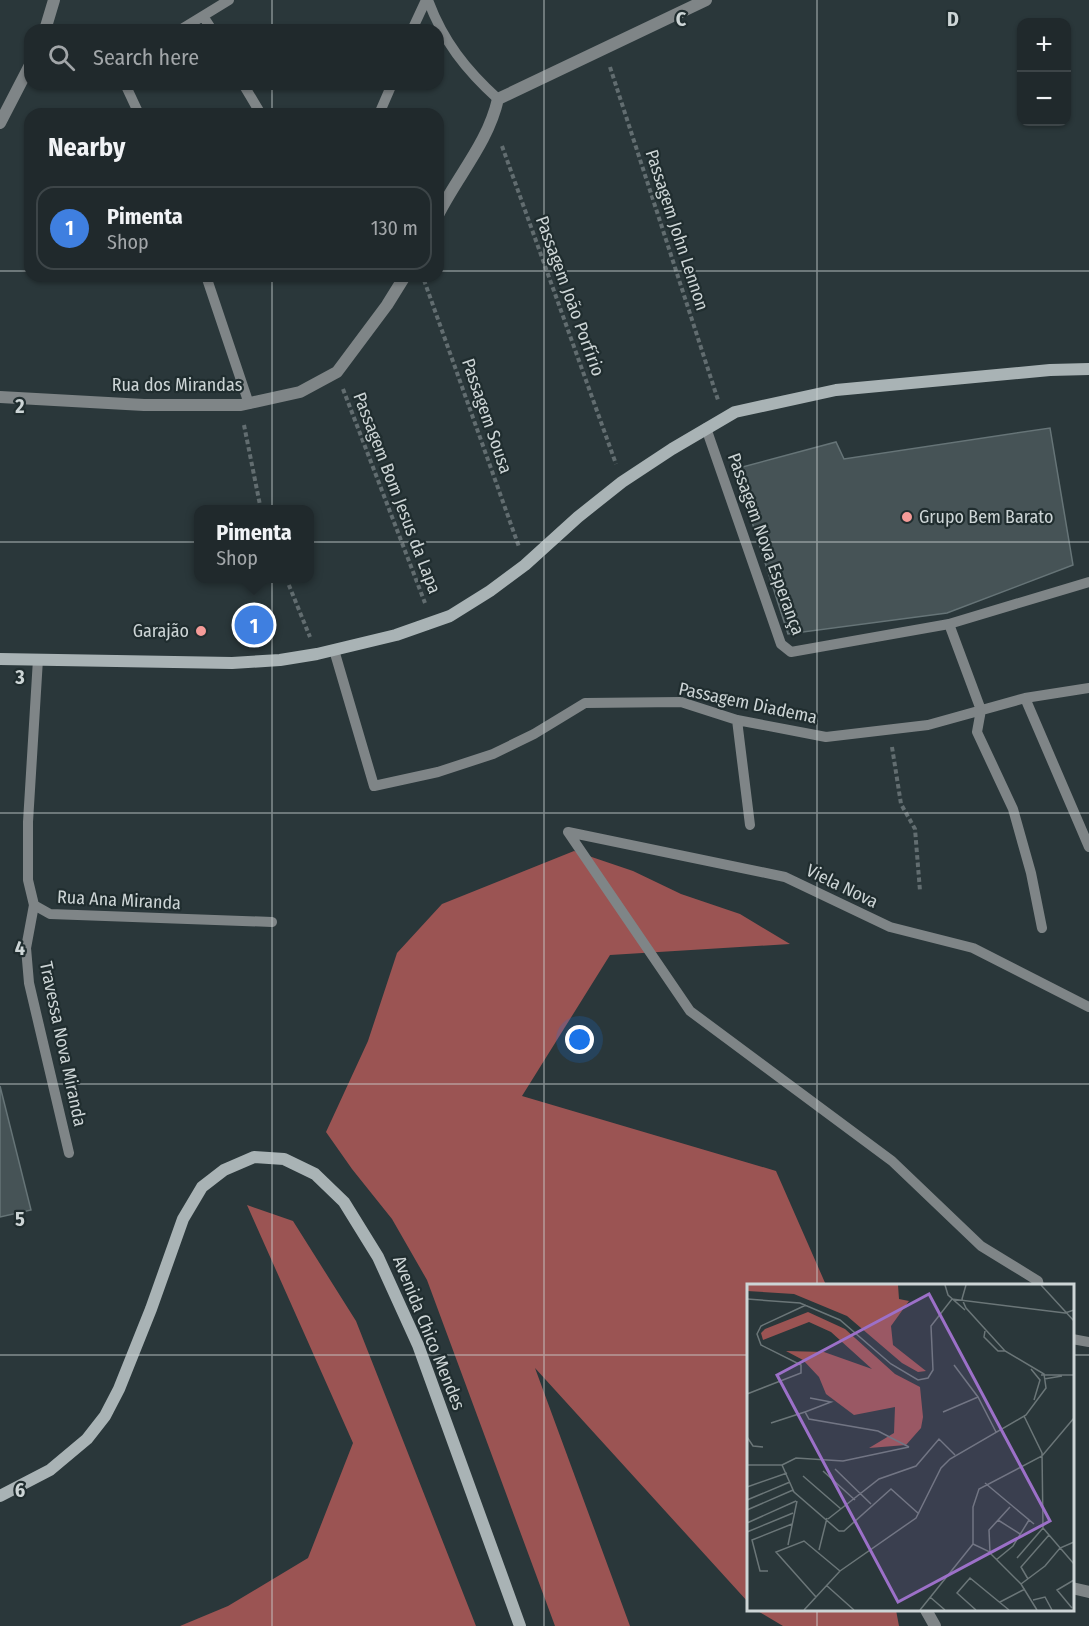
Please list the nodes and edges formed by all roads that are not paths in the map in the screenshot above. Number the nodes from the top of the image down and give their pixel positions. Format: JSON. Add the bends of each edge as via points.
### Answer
{"nodes":[{"id":1,"x":54,"y":0,"type":"edge"},
{"id":2,"x":229,"y":0,"type":"edge"},
{"id":3,"x":427,"y":0,"type":"edge"},
{"id":4,"x":706,"y":0,"type":"edge"},
{"id":5,"x":203,"y":16,"type":"junction"},
{"id":6,"x":47,"y":24,"type":"edge"},
{"id":7,"x":190,"y":24,"type":"edge"},
{"id":8,"x":208,"y":24,"type":"edge"},
{"id":9,"x":415,"y":24,"type":"edge"},
{"id":10,"x":440,"y":24,"type":"edge"},
{"id":11,"x":444,"y":32,"type":"edge"},
{"id":12,"x":24,"y":77,"type":"edge"},
{"id":13,"x":128,"y":90,"type":"edge"},
{"id":14,"x":247,"y":90,"type":"edge"},
{"id":15,"x":389,"y":90,"type":"edge"},
{"id":16,"x":498,"y":99,"type":"junction"},
{"id":17,"x":137,"y":108,"type":"edge"},
{"id":18,"x":257,"y":108,"type":"edge"},
{"id":19,"x":382,"y":108,"type":"edge"},
{"id":20,"x":0,"y":123,"type":"edge"},
{"id":21,"x":444,"y":205,"type":"edge"},
{"id":22,"x":208,"y":282,"type":"edge"},
{"id":23,"x":401,"y":282,"type":"edge"},
{"id":24,"x":1089,"y":369,"type":"edge"},
{"id":25,"x":0,"y":397,"type":"edge"},
{"id":26,"x":245,"y":404,"type":"junction"},
{"id":27,"x":706,"y":428,"type":"junction"},
{"id":28,"x":1089,"y":582,"type":"edge"},
{"id":29,"x":949,"y":624,"type":"junction"},
{"id":30,"x":334,"y":650,"type":"junction"},
{"id":31,"x":0,"y":659,"type":"edge"},
{"id":32,"x":38,"y":659,"type":"junction"},
{"id":33,"x":1089,"y":688,"type":"edge"},
{"id":34,"x":1025,"y":698,"type":"junction"},
{"id":35,"x":981,"y":710,"type":"junction"},
{"id":36,"x":737,"y":720,"type":"junction"},
{"id":37,"x":750,"y":825,"type":"dead end"},
{"id":38,"x":1089,"y":847,"type":"edge"},
{"id":39,"x":34,"y":905,"type":"junction"},
{"id":40,"x":272,"y":922,"type":"dead end"},
{"id":41,"x":1042,"y":928,"type":"dead end"},
{"id":42,"x":1089,"y":1007,"type":"edge"},
{"id":43,"x":69,"y":1153,"type":"dead end"},
{"id":44,"x":1039,"y":1284,"type":"edge"},
{"id":45,"x":1074,"y":1339,"type":"edge"},
{"id":46,"x":1089,"y":1342,"type":"edge"},
{"id":47,"x":0,"y":1496,"type":"edge"},
{"id":48,"x":1074,"y":1588,"type":"edge"},
{"id":49,"x":1089,"y":1592,"type":"edge"},
{"id":50,"x":927,"y":1611,"type":"edge"},
{"id":51,"x":520,"y":1626,"type":"edge"},
{"id":52,"x":935,"y":1626,"type":"edge"}],
"edges":[{"from":1,"to":6,"type":"street"},
{"from":2,"to":5,"type":"lane"},
{"from":3,"to":9,"type":"lane"},
{"from":3,"to":10,"type":"lane"},
{"from":4,"to":16,"type":"street"},
{"from":5,"to":7,"type":"lane"},
{"from":5,"to":8,"type":"lane"},
{"from":11,"to":16,"type":"lane","via":[[473,76]]},
{"from":12,"to":20,"type":"street"},
{"from":13,"to":17,"type":"lane"},
{"from":14,"to":18,"type":"lane"},
{"from":15,"to":19,"type":"lane"},
{"from":16,"to":21,"type":"street","via":[[493,120]]},
{"from":22,"to":26,"type":"lane"},
{"from":23,"to":26,"type":"street","name":"Rua dos Mirandas","via":[[337,372],[300,392]]},
{"from":24,"to":27,"type":"main road","via":[[836,390],[735,412]]},
{"from":25,"to":26,"type":"street","name":"Rua dos Mirandas","via":[[144,405]]},
{"from":27,"to":29,"type":"lane","name":"Passagem Nova Esperança","via":[[781,644],[790,652]]},
{"from":27,"to":30,"type":"main road","via":[[622,482],[525,565],[450,616]]},
{"from":28,"to":29,"type":"lane","name":"Passagem Nova Esperança"},
{"from":29,"to":35,"type":"lane"},
{"from":30,"to":32,"type":"main road","via":[[280,660],[232,663]]},
{"from":30,"to":36,"type":"lane","name":"Passagem Diadema","via":[[374,786],[438,772],[493,754],[585,703],[681,702]]},
{"from":31,"to":32,"type":"main road"},
{"from":32,"to":39,"type":"lane","name":"Rua Ana Miranda","via":[[28,822],[28,880]]},
{"from":33,"to":34,"type":"lane","name":"Passagem Diadema"},
{"from":34,"to":35,"type":"lane","name":"Passagem Diadema"},
{"from":34,"to":38,"type":"lane"},
{"from":35,"to":36,"type":"lane","name":"Passagem Diadema","via":[[928,725],[826,737]]},
{"from":35,"to":41,"type":"lane","via":[[977,732],[1013,810]]},
{"from":36,"to":37,"type":"lane"},
{"from":39,"to":40,"type":"lane","name":"Rua Ana Miranda","via":[[50,914]]},
{"from":39,"to":43,"type":"lane","name":"Travessa Nova Miranda","via":[[26,948],[29,983]]},
{"from":42,"to":44,"type":"lane","name":"Viela Nova","via":[[973,948],[890,927],[785,877],[568,832],[690,1011],[892,1161],[981,1246]]},
{"from":45,"to":46,"type":"lane"},
{"from":47,"to":51,"type":"main road","name":"Avenida Chico Mendes","via":[[50,1470],[87,1438],[105,1416],[147,1319],[183,1219],[202,1187],[224,1170],[254,1157],[284,1159],[315,1174],[344,1202],[378,1257],[418,1345]]},
{"from":48,"to":49,"type":"street"},
{"from":50,"to":52,"type":"street"}]}
